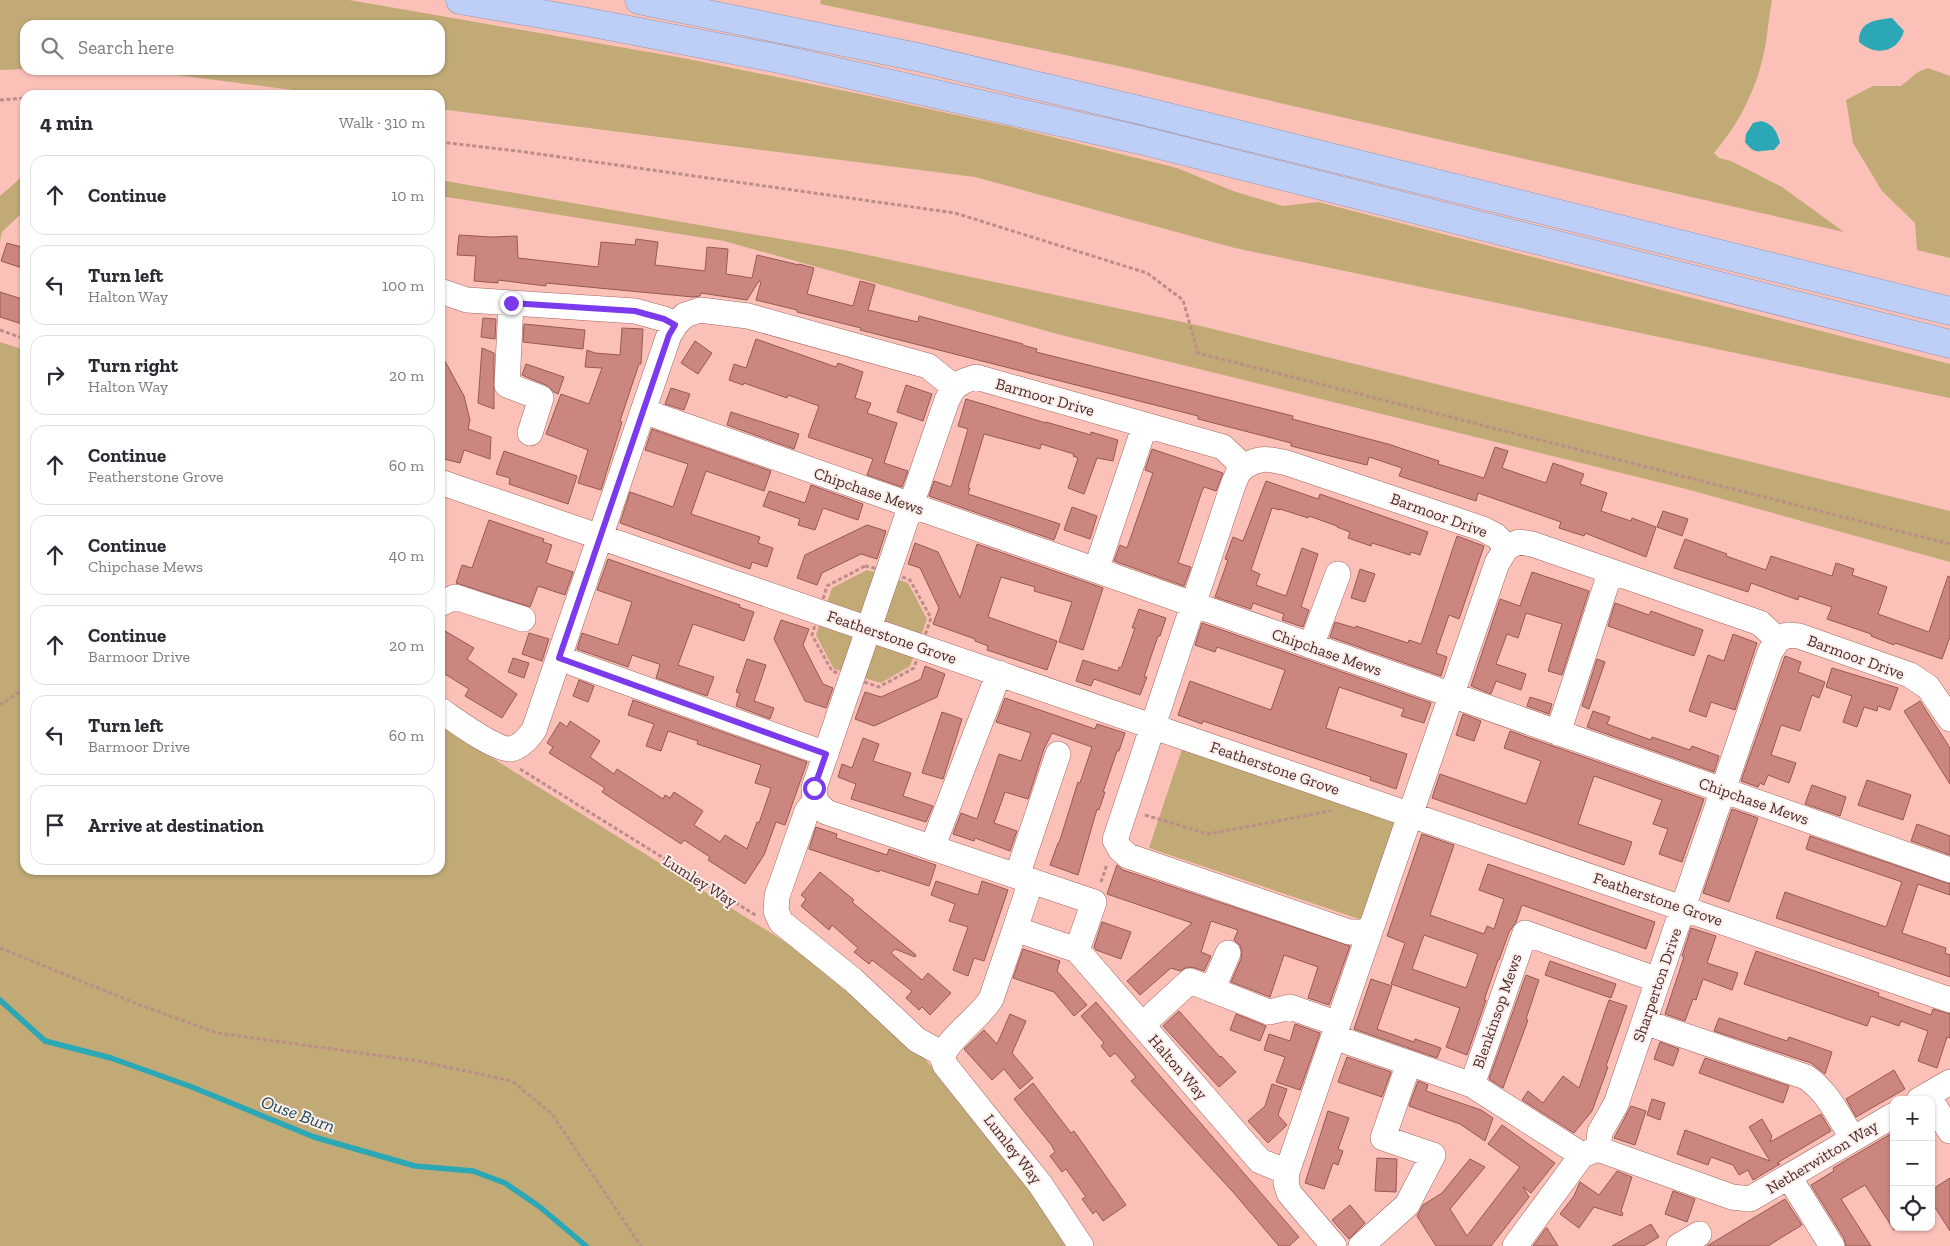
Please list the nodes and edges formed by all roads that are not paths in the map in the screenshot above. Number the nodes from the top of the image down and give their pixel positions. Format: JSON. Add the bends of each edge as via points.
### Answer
{"nodes":[{"id":1,"x":460,"y":0,"type":"edge"},
{"id":2,"x":638,"y":0,"type":"edge"},
{"id":3,"x":445,"y":293,"type":"edge"},
{"id":4,"x":511,"y":303,"type":"junction"},
{"id":5,"x":1950,"y":311,"type":"edge"},
{"id":6,"x":675,"y":325,"type":"junction"},
{"id":7,"x":1950,"y":344,"type":"edge"},
{"id":8,"x":954,"y":388,"type":"junction"},
{"id":9,"x":643,"y":412,"type":"junction"},
{"id":10,"x":1145,"y":425,"type":"junction"},
{"id":11,"x":530,"y":433,"type":"dead end"},
{"id":12,"x":1244,"y":466,"type":"junction"},
{"id":13,"x":445,"y":484,"type":"edge"},
{"id":14,"x":911,"y":506,"type":"junction"},
{"id":15,"x":600,"y":536,"type":"junction"},
{"id":16,"x":1507,"y":546,"type":"junction"},
{"id":17,"x":1096,"y":570,"type":"junction"},
{"id":18,"x":1610,"y":573,"type":"junction"},
{"id":19,"x":1338,"y":574,"type":"dead end"},
{"id":20,"x":445,"y":602,"type":"edge"},
{"id":21,"x":1194,"y":604,"type":"junction"},
{"id":22,"x":522,"y":619,"type":"dead end"},
{"id":23,"x":869,"y":629,"type":"junction"},
{"id":24,"x":1778,"y":640,"type":"junction"},
{"id":25,"x":1312,"y":646,"type":"junction"},
{"id":26,"x":559,"y":658,"type":"junction"},
{"id":27,"x":999,"y":673,"type":"junction"},
{"id":28,"x":1452,"y":695,"type":"junction"},
{"id":29,"x":1946,"y":705,"type":"edge"},
{"id":30,"x":445,"y":713,"type":"edge"},
{"id":31,"x":1153,"y":726,"type":"junction"},
{"id":32,"x":1558,"y":732,"type":"junction"},
{"id":33,"x":826,"y":754,"type":"junction"},
{"id":34,"x":1058,"y":754,"type":"dead end"},
{"id":35,"x":1723,"y":790,"type":"junction"},
{"id":36,"x":815,"y":802,"type":"junction"},
{"id":37,"x":1411,"y":814,"type":"junction"},
{"id":38,"x":932,"y":848,"type":"junction"},
{"id":39,"x":1950,"y":870,"type":"edge"},
{"id":40,"x":1024,"y":879,"type":"junction"},
{"id":41,"x":1683,"y":908,"type":"junction"},
{"id":42,"x":1372,"y":925,"type":"junction"},
{"id":43,"x":1015,"y":929,"type":"junction"},
{"id":44,"x":1077,"y":950,"type":"junction"},
{"id":45,"x":1228,"y":952,"type":"dead end"},
{"id":46,"x":1658,"y":980,"type":"junction"},
{"id":47,"x":1212,"y":990,"type":"junction"},
{"id":48,"x":1950,"y":1000,"type":"edge"},
{"id":49,"x":1644,"y":1022,"type":"junction"},
{"id":50,"x":1142,"y":1025,"type":"junction"},
{"id":51,"x":1336,"y":1030,"type":"junction"},
{"id":52,"x":943,"y":1054,"type":"junction"},
{"id":53,"x":1409,"y":1063,"type":"junction"},
{"id":54,"x":1950,"y":1082,"type":"edge"},
{"id":55,"x":1472,"y":1085,"type":"junction"},
{"id":56,"x":1931,"y":1096,"type":"edge"},
{"id":57,"x":1935,"y":1110,"type":"edge"},
{"id":58,"x":1890,"y":1117,"type":"edge"},
{"id":59,"x":1950,"y":1131,"type":"edge"},
{"id":60,"x":1852,"y":1139,"type":"junction"},
{"id":61,"x":1590,"y":1152,"type":"junction"},
{"id":62,"x":1287,"y":1172,"type":"junction"},
{"id":63,"x":1789,"y":1177,"type":"junction"},
{"id":64,"x":1322,"y":1242,"type":"edge"},
{"id":65,"x":1082,"y":1246,"type":"edge"},
{"id":66,"x":1361,"y":1246,"type":"edge"},
{"id":67,"x":1515,"y":1246,"type":"edge"},
{"id":68,"x":1832,"y":1246,"type":"edge"}],
"edges":[{"from":1,"to":7,"type":"highway","via":[[780,59],[1140,140]]},
{"from":2,"to":5,"type":"highway","via":[[800,32],[1154,113]]},
{"from":3,"to":4,"type":"street","via":[[467,300]]},
{"from":4,"to":6,"type":"street","via":[[635,311]]},
{"from":4,"to":11,"type":"street","via":[[507,385],[541,398]]},
{"from":6,"to":8,"type":"street","via":[[685,315],[700,310],[748,316],[928,366]]},
{"from":6,"to":9,"type":"street"},
{"from":8,"to":10,"type":"street","name":"Barmoor Drive","via":[[976,377]]},
{"from":8,"to":14,"type":"street"},
{"from":9,"to":14,"type":"street","name":"Chipchase Mews"},
{"from":9,"to":15,"type":"street"},
{"from":10,"to":12,"type":"street","name":"Barmoor Drive","via":[[1223,448]]},
{"from":10,"to":17,"type":"street"},
{"from":12,"to":16,"type":"street","name":"Barmoor Drive","via":[[1264,458],[1287,463],[1483,529]]},
{"from":12,"to":21,"type":"street","via":[[1233,484]]},
{"from":13,"to":15,"type":"street","name":"Featherstone Grove"},
{"from":14,"to":17,"type":"street","name":"Chipchase Mews"},
{"from":14,"to":23,"type":"street"},
{"from":15,"to":23,"type":"street","name":"Featherstone Grove"},
{"from":15,"to":26,"type":"street"},
{"from":16,"to":18,"type":"street","name":"Barmoor Drive","via":[[1519,542],[1532,544]]},
{"from":16,"to":28,"type":"street","via":[[1497,563]]},
{"from":17,"to":21,"type":"street","name":"Chipchase Mews"},
{"from":18,"to":24,"type":"street","name":"Barmoor Drive","via":[[1760,623]]},
{"from":18,"to":32,"type":"street"},
{"from":19,"to":25,"type":"street"},
{"from":20,"to":22,"type":"street","via":[[455,597]]},
{"from":21,"to":25,"type":"street","name":"Chipchase Mews"},
{"from":21,"to":31,"type":"street"},
{"from":23,"to":27,"type":"street","name":"Featherstone Grove"},
{"from":23,"to":33,"type":"street"},
{"from":24,"to":29,"type":"street","name":"Barmoor Drive","via":[[1799,636],[1910,675]]},
{"from":24,"to":35,"type":"street","name":"Sharperton Drive","via":[[1770,652]]},
{"from":25,"to":28,"type":"street","name":"Chipchase Mews"},
{"from":26,"to":30,"type":"street","via":[[534,730],[527,740],[510,749],[498,747]]},
{"from":26,"to":33,"type":"street"},
{"from":27,"to":31,"type":"street","name":"Featherstone Grove"},
{"from":27,"to":38,"type":"street"},
{"from":28,"to":32,"type":"street","name":"Chipchase Mews"},
{"from":28,"to":37,"type":"street"},
{"from":31,"to":37,"type":"street","name":"Featherstone Grove"},
{"from":31,"to":42,"type":"street","via":[[1115,840],[1120,849],[1128,856],[1349,932],[1365,932]]},
{"from":32,"to":35,"type":"street","name":"Chipchase Mews"},
{"from":33,"to":36,"type":"street","via":[[814,788]]},
{"from":34,"to":40,"type":"street"},
{"from":35,"to":39,"type":"street","name":"Chipchase Mews"},
{"from":35,"to":41,"type":"street","name":"Sharperton Drive"},
{"from":36,"to":38,"type":"street","via":[[826,812]]},
{"from":36,"to":52,"type":"street","via":[[807,812],[777,896],[776,911],[781,922],[853,980],[917,1040]]},
{"from":37,"to":41,"type":"street","name":"Featherstone Grove"},
{"from":37,"to":42,"type":"street"},
{"from":38,"to":40,"type":"street"},
{"from":40,"to":43,"type":"street"},
{"from":40,"to":44,"type":"street","via":[[1094,902]]},
{"from":41,"to":46,"type":"street","name":"Sharperton Drive"},
{"from":41,"to":48,"type":"street","name":"Featherstone Grove"},
{"from":42,"to":51,"type":"street"},
{"from":43,"to":44,"type":"street"},
{"from":43,"to":52,"type":"street","via":[[991,999]]},
{"from":44,"to":50,"type":"street","name":"Halton Way"},
{"from":45,"to":47,"type":"street"},
{"from":46,"to":49,"type":"street","name":"Sharperton Drive"},
{"from":46,"to":55,"type":"street","name":"Blenkinsop Mews","via":[[1524,933]]},
{"from":47,"to":50,"type":"street","name":"Blenkinsop Mews","via":[[1190,981]]},
{"from":47,"to":51,"type":"street","name":"Blenkinsop Mews","via":[[1270,1012],[1290,1007]]},
{"from":49,"to":60,"type":"street","via":[[1806,1077],[1826,1094]]},
{"from":49,"to":61,"type":"street","name":"Sharperton Drive","via":[[1616,1104]]},
{"from":50,"to":62,"type":"street","name":"Halton Way","via":[[1260,1161]]},
{"from":51,"to":53,"type":"street","name":"Blenkinsop Mews"},
{"from":51,"to":62,"type":"street"},
{"from":52,"to":65,"type":"street","name":"Lumley Way","via":[[944,1065],[1040,1184]]},
{"from":53,"to":55,"type":"street","name":"Blenkinsop Mews"},
{"from":53,"to":66,"type":"street","via":[[1383,1138],[1433,1155],[1407,1205]]},
{"from":54,"to":56,"type":"street"},
{"from":55,"to":61,"type":"street"},
{"from":57,"to":59,"type":"street"},
{"from":58,"to":60,"type":"street","name":"Netherwitton Way"},
{"from":60,"to":63,"type":"street","name":"Netherwitton Way"},
{"from":61,"to":63,"type":"street","name":"Netherwitton Way","via":[[1750,1200]]},
{"from":61,"to":67,"type":"street","name":"Sharperton Drive"},
{"from":62,"to":64,"type":"street","via":[[1289,1193]]},
{"from":63,"to":68,"type":"street"}]}
